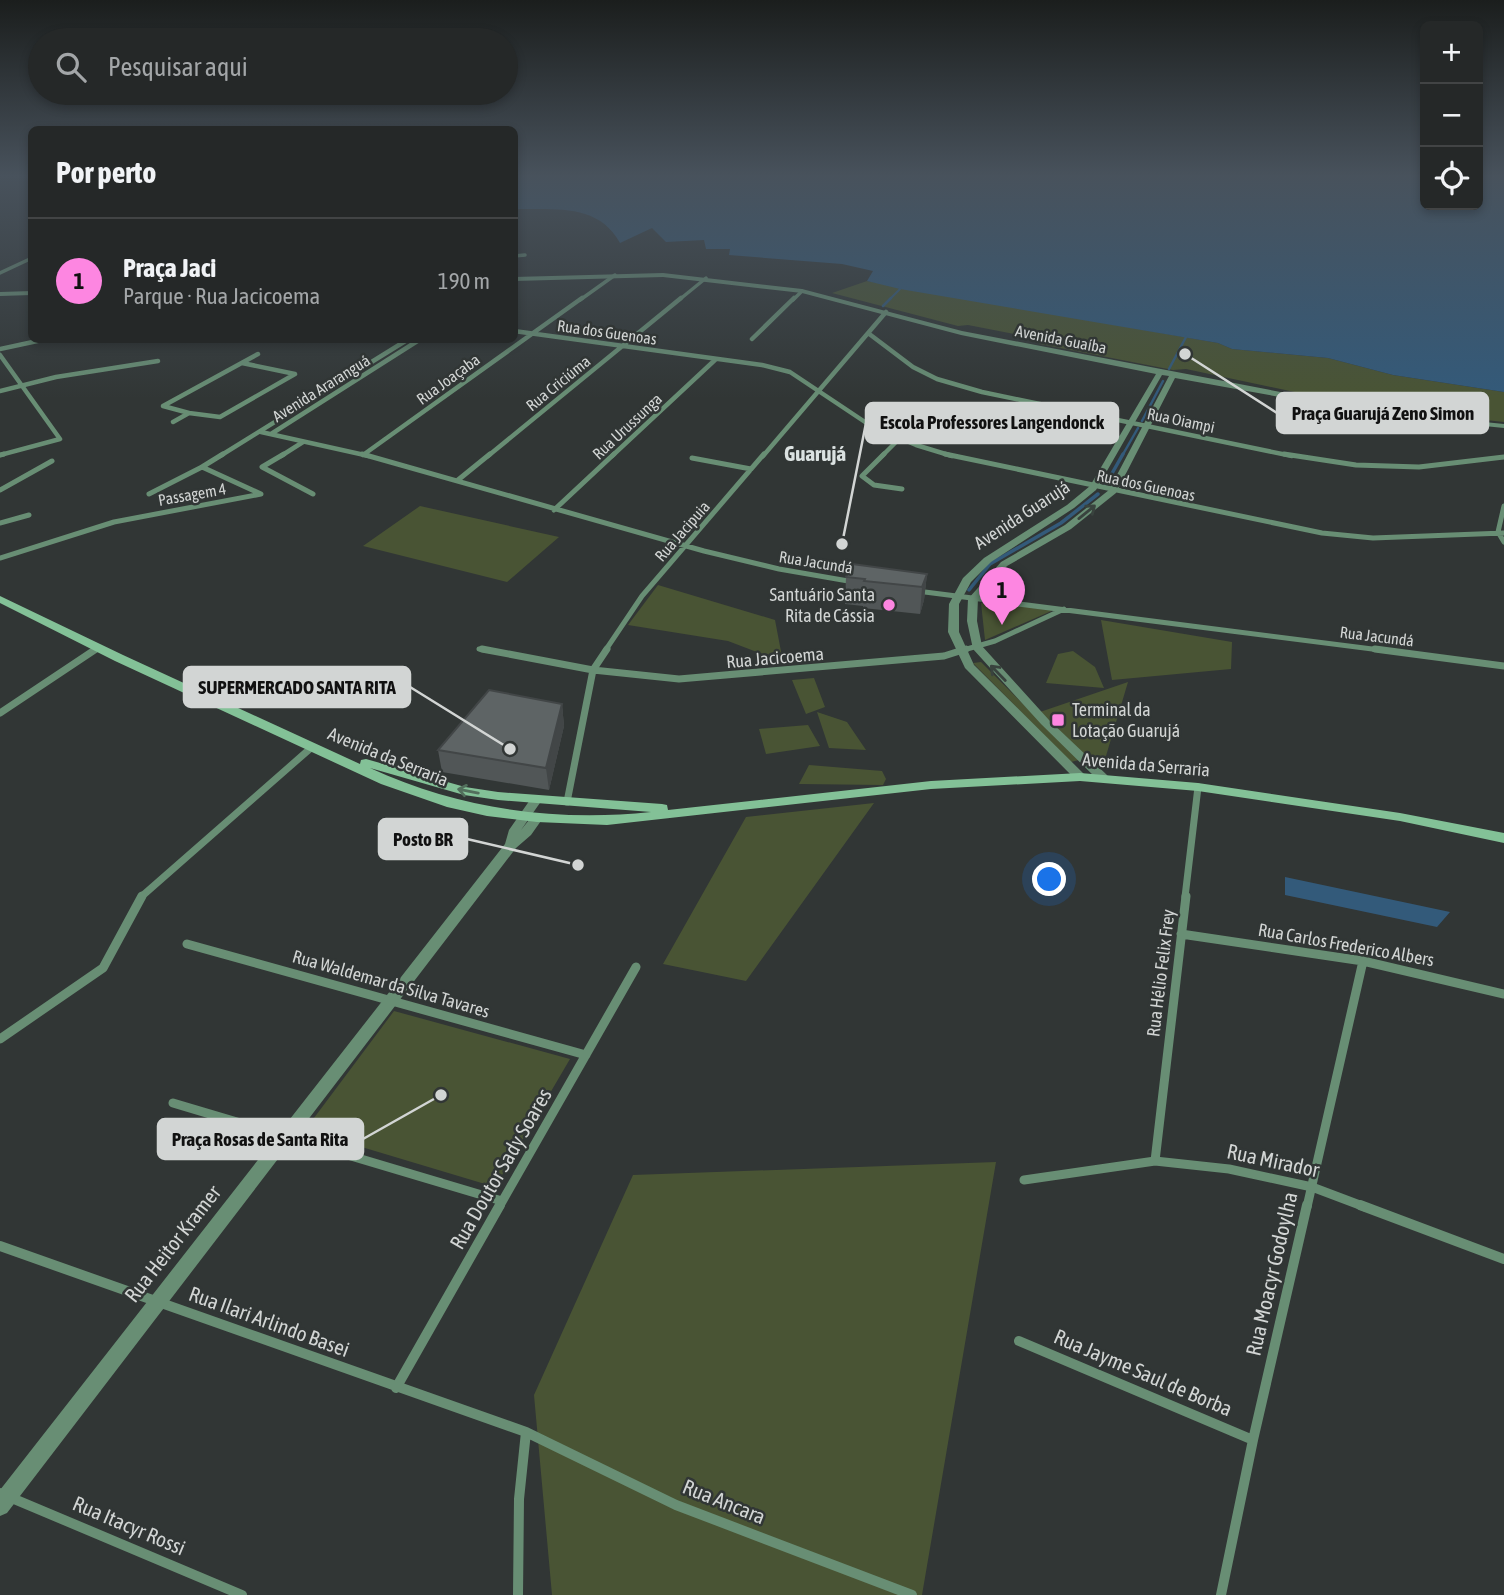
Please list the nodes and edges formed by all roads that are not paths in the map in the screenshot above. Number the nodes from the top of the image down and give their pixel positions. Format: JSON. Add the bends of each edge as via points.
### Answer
{"nodes":[{"id":1,"x":524,"y":255,"type":"dead end"},
{"id":2,"x":518,"y":256,"type":"edge"},
{"id":3,"x":28,"y":260,"type":"edge"},
{"id":4,"x":0,"y":273,"type":"edge"},
{"id":5,"x":614,"y":275,"type":"junction"},
{"id":6,"x":706,"y":278,"type":"junction"},
{"id":7,"x":518,"y":279,"type":"edge"},
{"id":8,"x":802,"y":291,"type":"junction"},
{"id":9,"x":28,"y":293,"type":"edge"},
{"id":10,"x":0,"y":294,"type":"edge"},
{"id":11,"x":886,"y":312,"type":"junction"},
{"id":12,"x":518,"y":332,"type":"edge"},
{"id":13,"x":868,"y":333,"type":"junction"},
{"id":14,"x":533,"y":334,"type":"junction"},
{"id":15,"x":752,"y":339,"type":"dead end"},
{"id":16,"x":28,"y":343,"type":"edge"},
{"id":17,"x":402,"y":343,"type":"edge"},
{"id":18,"x":414,"y":343,"type":"edge"},
{"id":19,"x":622,"y":346,"type":"junction"},
{"id":20,"x":0,"y":349,"type":"edge"},
{"id":21,"x":258,"y":354,"type":"dead end"},
{"id":22,"x":0,"y":355,"type":"edge"},
{"id":23,"x":716,"y":359,"type":"junction"},
{"id":24,"x":158,"y":361,"type":"dead end"},
{"id":25,"x":242,"y":363,"type":"junction"},
{"id":26,"x":369,"y":364,"type":"junction"},
{"id":27,"x":379,"y":366,"type":"junction"},
{"id":28,"x":1160,"y":373,"type":"junction"},
{"id":29,"x":1173,"y":375,"type":"junction"},
{"id":30,"x":21,"y":385,"type":"junction"},
{"id":31,"x":820,"y":390,"type":"junction"},
{"id":32,"x":0,"y":391,"type":"edge"},
{"id":33,"x":326,"y":391,"type":"junction"},
{"id":34,"x":336,"y":393,"type":"junction"},
{"id":35,"x":189,"y":413,"type":"junction"},
{"id":36,"x":173,"y":422,"type":"dead end"},
{"id":37,"x":1131,"y":422,"type":"junction"},
{"id":38,"x":1147,"y":425,"type":"junction"},
{"id":39,"x":1504,"y":426,"type":"edge"},
{"id":40,"x":261,"y":432,"type":"junction"},
{"id":41,"x":271,"y":434,"type":"junction"},
{"id":42,"x":900,"y":438,"type":"junction"},
{"id":43,"x":304,"y":441,"type":"junction"},
{"id":44,"x":0,"y":455,"type":"edge"},
{"id":45,"x":363,"y":455,"type":"junction"},
{"id":46,"x":1504,"y":457,"type":"edge"},
{"id":47,"x":692,"y":458,"type":"dead end"},
{"id":48,"x":52,"y":461,"type":"dead end"},
{"id":49,"x":202,"y":467,"type":"junction"},
{"id":50,"x":751,"y":470,"type":"junction"},
{"id":51,"x":458,"y":481,"type":"junction"},
{"id":52,"x":1094,"y":487,"type":"junction"},
{"id":53,"x":0,"y":489,"type":"edge"},
{"id":54,"x":902,"y":489,"type":"dead end"},
{"id":55,"x":1113,"y":491,"type":"junction"},
{"id":56,"x":149,"y":494,"type":"dead end"},
{"id":57,"x":313,"y":494,"type":"dead end"},
{"id":58,"x":1504,"y":506,"type":"edge"},
{"id":59,"x":554,"y":510,"type":"junction"},
{"id":60,"x":29,"y":515,"type":"dead end"},
{"id":61,"x":0,"y":523,"type":"edge"},
{"id":62,"x":1501,"y":532,"type":"edge"},
{"id":63,"x":1504,"y":542,"type":"edge"},
{"id":64,"x":684,"y":548,"type":"junction"},
{"id":65,"x":0,"y":558,"type":"edge"},
{"id":66,"x":867,"y":584,"type":"edge"},
{"id":67,"x":907,"y":590,"type":"edge"},
{"id":68,"x":954,"y":596,"type":"junction"},
{"id":69,"x":0,"y":598,"type":"edge"},
{"id":70,"x":973,"y":599,"type":"junction"},
{"id":71,"x":1065,"y":608,"type":"junction"},
{"id":72,"x":977,"y":647,"type":"junction"},
{"id":73,"x":98,"y":648,"type":"junction"},
{"id":74,"x":479,"y":649,"type":"dead end"},
{"id":75,"x":959,"y":651,"type":"junction"},
{"id":76,"x":1504,"y":666,"type":"edge"},
{"id":77,"x":593,"y":670,"type":"junction"},
{"id":78,"x":0,"y":713,"type":"edge"},
{"id":79,"x":312,"y":747,"type":"junction"},
{"id":80,"x":1080,"y":777,"type":"junction"},
{"id":81,"x":1103,"y":778,"type":"junction"},
{"id":82,"x":1198,"y":788,"type":"junction"},
{"id":83,"x":536,"y":800,"type":"junction"},
{"id":84,"x":567,"y":802,"type":"junction"},
{"id":85,"x":608,"y":804,"type":"junction"},
{"id":86,"x":699,"y":810,"type":"junction"},
{"id":87,"x":531,"y":818,"type":"junction"},
{"id":88,"x":607,"y":821,"type":"junction"},
{"id":89,"x":1504,"y":838,"type":"edge"},
{"id":90,"x":1181,"y":934,"type":"junction"},
{"id":91,"x":187,"y":944,"type":"dead end"},
{"id":92,"x":1363,"y":961,"type":"junction"},
{"id":93,"x":636,"y":967,"type":"dead end"},
{"id":94,"x":1504,"y":993,"type":"edge"},
{"id":95,"x":393,"y":1001,"type":"junction"},
{"id":96,"x":0,"y":1040,"type":"edge"},
{"id":97,"x":586,"y":1055,"type":"junction"},
{"id":98,"x":173,"y":1102,"type":"dead end"},
{"id":99,"x":286,"y":1136,"type":"junction"},
{"id":100,"x":1155,"y":1161,"type":"junction"},
{"id":101,"x":1024,"y":1180,"type":"dead end"},
{"id":102,"x":1312,"y":1187,"type":"junction"},
{"id":103,"x":502,"y":1201,"type":"junction"},
{"id":104,"x":0,"y":1246,"type":"edge"},
{"id":105,"x":1504,"y":1259,"type":"edge"},
{"id":106,"x":156,"y":1301,"type":"junction"},
{"id":107,"x":1019,"y":1341,"type":"dead end"},
{"id":108,"x":397,"y":1388,"type":"junction"},
{"id":109,"x":526,"y":1432,"type":"junction"},
{"id":110,"x":1253,"y":1440,"type":"junction"},
{"id":111,"x":3,"y":1498,"type":"edge"},
{"id":112,"x":242,"y":1595,"type":"edge"},
{"id":113,"x":518,"y":1595,"type":"edge"},
{"id":114,"x":912,"y":1595,"type":"edge"},
{"id":115,"x":1220,"y":1595,"type":"edge"}],
"edges":[{"from":1,"to":2,"type":"street"},
{"from":3,"to":4,"type":"street"},
{"from":5,"to":6,"type":"street","name":"Avenida Guaíba"},
{"from":5,"to":7,"type":"street","name":"Avenida Guaíba"},
{"from":5,"to":14,"type":"street","name":"Rua Joaçaba"},
{"from":6,"to":8,"type":"street","name":"Avenida Guaíba"},
{"from":6,"to":19,"type":"street","name":"Rua Criciúma"},
{"from":8,"to":11,"type":"street","name":"Avenida Guaíba"},
{"from":8,"to":15,"type":"street"},
{"from":9,"to":10,"type":"street"},
{"from":11,"to":13,"type":"street","name":"Rua Jacipuia"},
{"from":11,"to":28,"type":"street","name":"Avenida Guaíba"},
{"from":12,"to":14,"type":"street","name":"Rua dos Guenoas"},
{"from":13,"to":31,"type":"street","name":"Rua Jacipuia"},
{"from":13,"to":37,"type":"street","name":"Rua Oiampi","via":[[937,379]]},
{"from":14,"to":19,"type":"street","name":"Rua dos Guenoas"},
{"from":14,"to":45,"type":"street","name":"Rua Joaçaba"},
{"from":16,"to":20,"type":"street"},
{"from":17,"to":26,"type":"street","name":"Avenida Araranguá"},
{"from":18,"to":27,"type":"street","name":"Avenida Araranguá"},
{"from":19,"to":23,"type":"street","name":"Rua dos Guenoas"},
{"from":19,"to":51,"type":"street","name":"Rua Criciúma"},
{"from":21,"to":25,"type":"street"},
{"from":22,"to":30,"type":"street"},
{"from":23,"to":31,"type":"street","name":"Rua dos Guenoas","via":[[790,372]]},
{"from":23,"to":59,"type":"street","name":"Rua Urussunga"},
{"from":24,"to":30,"type":"street"},
{"from":25,"to":35,"type":"street","via":[[163,406]]},
{"from":25,"to":35,"type":"street","via":[[295,374],[220,417]]},
{"from":26,"to":27,"type":"street"},
{"from":26,"to":33,"type":"street","name":"Avenida Araranguá"},
{"from":27,"to":34,"type":"street","name":"Avenida Araranguá"},
{"from":28,"to":29,"type":"street","name":"Avenida Guaíba"},
{"from":28,"to":37,"type":"street","name":"Avenida Guarujá"},
{"from":29,"to":38,"type":"street","name":"Avenida Guarujá"},
{"from":29,"to":39,"type":"street","name":"Avenida Guaíba","via":[[1385,414]]},
{"from":30,"to":32,"type":"street"},
{"from":30,"to":44,"type":"street","via":[[60,439]]},
{"from":31,"to":42,"type":"street","name":"Rua dos Guenoas","via":[[871,426]]},
{"from":31,"to":50,"type":"street","name":"Rua Jacipuia"},
{"from":33,"to":34,"type":"street"},
{"from":33,"to":40,"type":"street","name":"Avenida Araranguá"},
{"from":34,"to":41,"type":"street","name":"Avenida Araranguá"},
{"from":35,"to":36,"type":"street"},
{"from":37,"to":38,"type":"street","name":"Rua Oiampi"},
{"from":37,"to":52,"type":"street","name":"Avenida Guarujá"},
{"from":38,"to":46,"type":"street","name":"Rua Oiampi","via":[[1356,465],[1419,467]]},
{"from":38,"to":55,"type":"street","name":"Avenida Guarujá"},
{"from":40,"to":41,"type":"street","name":"Rua Jacundá"},
{"from":40,"to":49,"type":"street","name":"Passagem 4"},
{"from":41,"to":43,"type":"street","name":"Rua Jacundá"},
{"from":42,"to":52,"type":"street","name":"Rua dos Guenoas","via":[[949,455]]},
{"from":42,"to":54,"type":"street","via":[[862,476],[873,485]]},
{"from":43,"to":45,"type":"street","name":"Rua Jacundá"},
{"from":43,"to":57,"type":"street","via":[[262,467]]},
{"from":45,"to":51,"type":"street","name":"Rua Jacundá"},
{"from":47,"to":50,"type":"street"},
{"from":48,"to":53,"type":"street"},
{"from":49,"to":56,"type":"street"},
{"from":49,"to":65,"type":"street","name":"Passagem 4","via":[[261,494],[114,522]]},
{"from":50,"to":64,"type":"street","name":"Rua Jacipuia"},
{"from":51,"to":59,"type":"street","name":"Rua Jacundá"},
{"from":52,"to":55,"type":"street","name":"Rua dos Guenoas"},
{"from":52,"to":68,"type":"street","name":"Avenida Guarujá","via":[[1056,518],[978,564]]},
{"from":55,"to":62,"type":"street","name":"Rua dos Guenoas","via":[[1348,537]]},
{"from":70,"to":55,"type":"street","name":"Avenida Guarujá","one_way":true,"via":[[1004,564],[1069,527]]},
{"from":58,"to":62,"type":"street"},
{"from":59,"to":64,"type":"street","name":"Rua Jacundá"},
{"from":60,"to":61,"type":"street"},
{"from":62,"to":63,"type":"street"},
{"from":64,"to":66,"type":"street","name":"Rua Jacundá","via":[[788,573]]},
{"from":64,"to":77,"type":"street","name":"Rua Jacipuia","via":[[642,596]]},
{"from":67,"to":68,"type":"street","name":"Rua Jacundá"},
{"from":68,"to":70,"type":"street","name":"Rua Jacundá"},
{"from":68,"to":75,"type":"street"},
{"from":69,"to":73,"type":"main road","name":"Avenida da Serraria"},
{"from":70,"to":71,"type":"street","name":"Rua Jacundá"},
{"from":70,"to":72,"type":"street"},
{"from":71,"to":72,"type":"street","name":"Rua Jacicoema"},
{"from":71,"to":76,"type":"street","name":"Rua Jacundá"},
{"from":72,"to":75,"type":"street","name":"Rua Jacicoema"},
{"from":81,"to":72,"type":"street","one_way":true,"via":[[1045,723]]},
{"from":73,"to":78,"type":"street"},
{"from":73,"to":79,"type":"main road","name":"Avenida da Serraria"},
{"from":74,"to":77,"type":"street","name":"Rua Jacicoema"},
{"from":75,"to":77,"type":"street","name":"Rua Jacicoema","via":[[679,680]]},
{"from":75,"to":80,"type":"street"},
{"from":77,"to":84,"type":"street","name":"Rua Jacipuia"},
{"from":83,"to":79,"type":"main road","name":"Avenida da Serraria","one_way":true,"via":[[464,791]]},
{"from":79,"to":87,"type":"main road","name":"Avenida da Serraria","via":[[386,781],[452,804]]},
{"from":79,"to":96,"type":"street","via":[[145,891],[103,968]]},
{"from":80,"to":81,"type":"main road","name":"Avenida da Serraria"},
{"from":80,"to":86,"type":"main road","name":"Avenida da Serraria","via":[[931,785]]},
{"from":81,"to":82,"type":"main road","name":"Avenida da Serraria"},
{"from":82,"to":89,"type":"main road","name":"Avenida da Serraria","via":[[1400,817]]},
{"from":82,"to":90,"type":"street","name":"Rua Hélio Felix Frey"},
{"from":83,"to":84,"type":"main road","name":"Avenida da Serraria"},
{"from":83,"to":87,"type":"street","name":"Rua Heitor Kramer"},
{"from":84,"to":85,"type":"main road","name":"Avenida da Serraria"},
{"from":85,"to":86,"type":"main road","name":"Avenida da Serraria"},
{"from":85,"to":88,"type":"main road","via":[[613,811]]},
{"from":86,"to":88,"type":"main road","name":"Avenida da Serraria"},
{"from":87,"to":88,"type":"main road","name":"Avenida da Serraria"},
{"from":87,"to":95,"type":"street","name":"Rua Heitor Kramer","via":[[527,832],[511,845]]},
{"from":90,"to":92,"type":"street","name":"Rua Carlos Frederico Albers"},
{"from":90,"to":100,"type":"street","name":"Rua Hélio Felix Frey"},
{"from":91,"to":95,"type":"street","name":"Rua Waldemar da Silva Tavares"},
{"from":92,"to":94,"type":"street","name":"Rua Carlos Frederico Albers"},
{"from":92,"to":102,"type":"street","name":"Rua Moacyr Godoylha"},
{"from":93,"to":97,"type":"street","name":"Rua Doutor Sady Soares"},
{"from":95,"to":97,"type":"street","name":"Rua Waldemar da Silva Tavares"},
{"from":95,"to":99,"type":"street","name":"Rua Heitor Kramer"},
{"from":97,"to":103,"type":"street","name":"Rua Doutor Sady Soares"},
{"from":98,"to":99,"type":"street"},
{"from":99,"to":103,"type":"street"},
{"from":99,"to":106,"type":"street","name":"Rua Heitor Kramer"},
{"from":100,"to":101,"type":"street","name":"Rua Mirador"},
{"from":100,"to":102,"type":"street","name":"Rua Mirador","via":[[1229,1169]]},
{"from":102,"to":105,"type":"street","name":"Rua Mirador"},
{"from":102,"to":110,"type":"street","name":"Rua Moacyr Godoylha"},
{"from":103,"to":108,"type":"street","name":"Rua Doutor Sady Soares"},
{"from":104,"to":106,"type":"street","name":"Rua Ilari Arlindo Basei"},
{"from":106,"to":108,"type":"street","name":"Rua Ilari Arlindo Basei"},
{"from":106,"to":111,"type":"street","name":"Rua Heitor Kramer"},
{"from":107,"to":110,"type":"street","name":"Rua Jayme Saul de Borba"},
{"from":108,"to":109,"type":"street","name":"Rua Ilari Arlindo Basei"},
{"from":109,"to":113,"type":"street","via":[[519,1499]]},
{"from":109,"to":114,"type":"street","name":"Rua Ancara","via":[[676,1505]]},
{"from":110,"to":115,"type":"street","name":"Rua Moacyr Godoylha"},
{"from":111,"to":112,"type":"street","name":"Rua Itacyr Rossi"}]}
